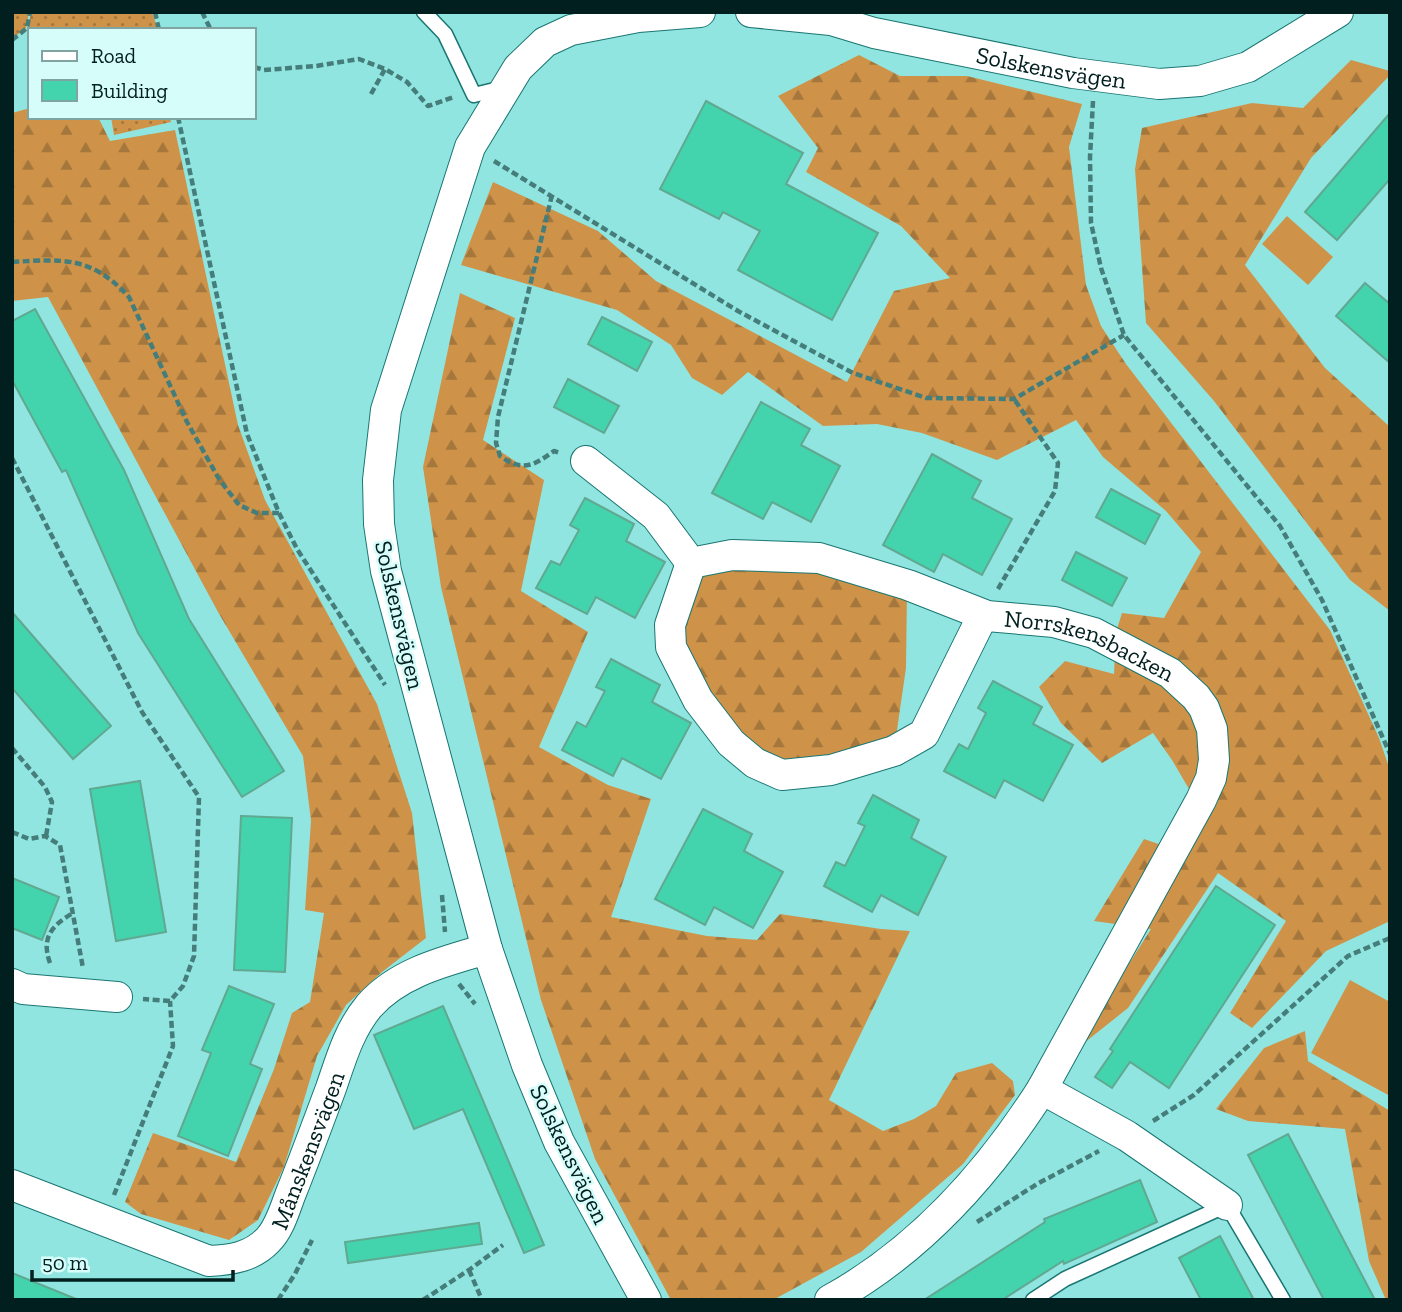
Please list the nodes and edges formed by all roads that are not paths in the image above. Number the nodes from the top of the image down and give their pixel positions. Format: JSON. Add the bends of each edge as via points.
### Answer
{"nodes":[{"id":1,"x":424,"y":12,"type":"edge"},
{"id":2,"x":700,"y":12,"type":"edge"},
{"id":3,"x":751,"y":12,"type":"edge"},
{"id":4,"x":1338,"y":12,"type":"edge"},
{"id":5,"x":669,"y":14,"type":"edge"},
{"id":6,"x":784,"y":14,"type":"edge"},
{"id":7,"x":505,"y":87,"type":"junction"},
{"id":8,"x":586,"y":461,"type":"road end"},
{"id":9,"x":691,"y":564,"type":"junction"},
{"id":10,"x":983,"y":614,"type":"junction"},
{"id":11,"x":487,"y":949,"type":"junction"},
{"id":12,"x":12,"y":984,"type":"edge"},
{"id":13,"x":117,"y":997,"type":"road end"},
{"id":14,"x":1041,"y":1089,"type":"junction"},
{"id":15,"x":12,"y":1185,"type":"edge"},
{"id":16,"x":1227,"y":1205,"type":"junction"},
{"id":17,"x":646,"y":1300,"type":"edge"},
{"id":18,"x":830,"y":1300,"type":"edge"},
{"id":19,"x":1033,"y":1300,"type":"edge"},
{"id":20,"x":1283,"y":1300,"type":"edge"}],
"edges":[{"from":1,"to":7,"type":"lane","via":[[445,34],[474,95]]},
{"from":2,"to":5,"type":"street","name":"Solskensvägen"},
{"from":3,"to":6,"type":"street","name":"Solskensvägen"},
{"from":4,"to":6,"type":"street","name":"Solskensvägen","via":[[1248,67],[1200,81],[1159,85]]},
{"from":5,"to":7,"type":"street","name":"Solskensvägen","via":[[571,30],[545,42]]},
{"from":7,"to":11,"type":"street","name":"Solskensvägen","via":[[471,147],[386,410],[378,480],[388,582]]},
{"from":8,"to":9,"type":"street","via":[[656,516]]},
{"from":9,"to":10,"type":"street","name":"Norrskensbacken","via":[[732,555],[819,558]]},
{"from":9,"to":10,"type":"street","via":[[670,625],[671,647],[698,700],[731,743],[755,763],[782,775],[831,770],[894,751],[924,734]]},
{"from":10,"to":14,"type":"street","name":"Norrskensbacken","via":[[1054,622],[1094,633],[1170,673],[1204,708],[1214,743],[1211,778],[1201,800]]},
{"from":11,"to":15,"type":"street","name":"Månskensvägen","via":[[415,973],[370,1006],[354,1027],[276,1229],[250,1253],[233,1260],[209,1261]]},
{"from":11,"to":17,"type":"street","name":"Solskensvägen","via":[[559,1142]]},
{"from":12,"to":13,"type":"street","via":[[23,989]]},
{"from":14,"to":16,"type":"street","via":[[1127,1136]]},
{"from":14,"to":18,"type":"street","name":"Norrskensbacken","via":[[987,1168],[923,1235],[858,1285]]},
{"from":16,"to":19,"type":"lane","via":[[1065,1279]]},
{"from":16,"to":20,"type":"lane"}]}
